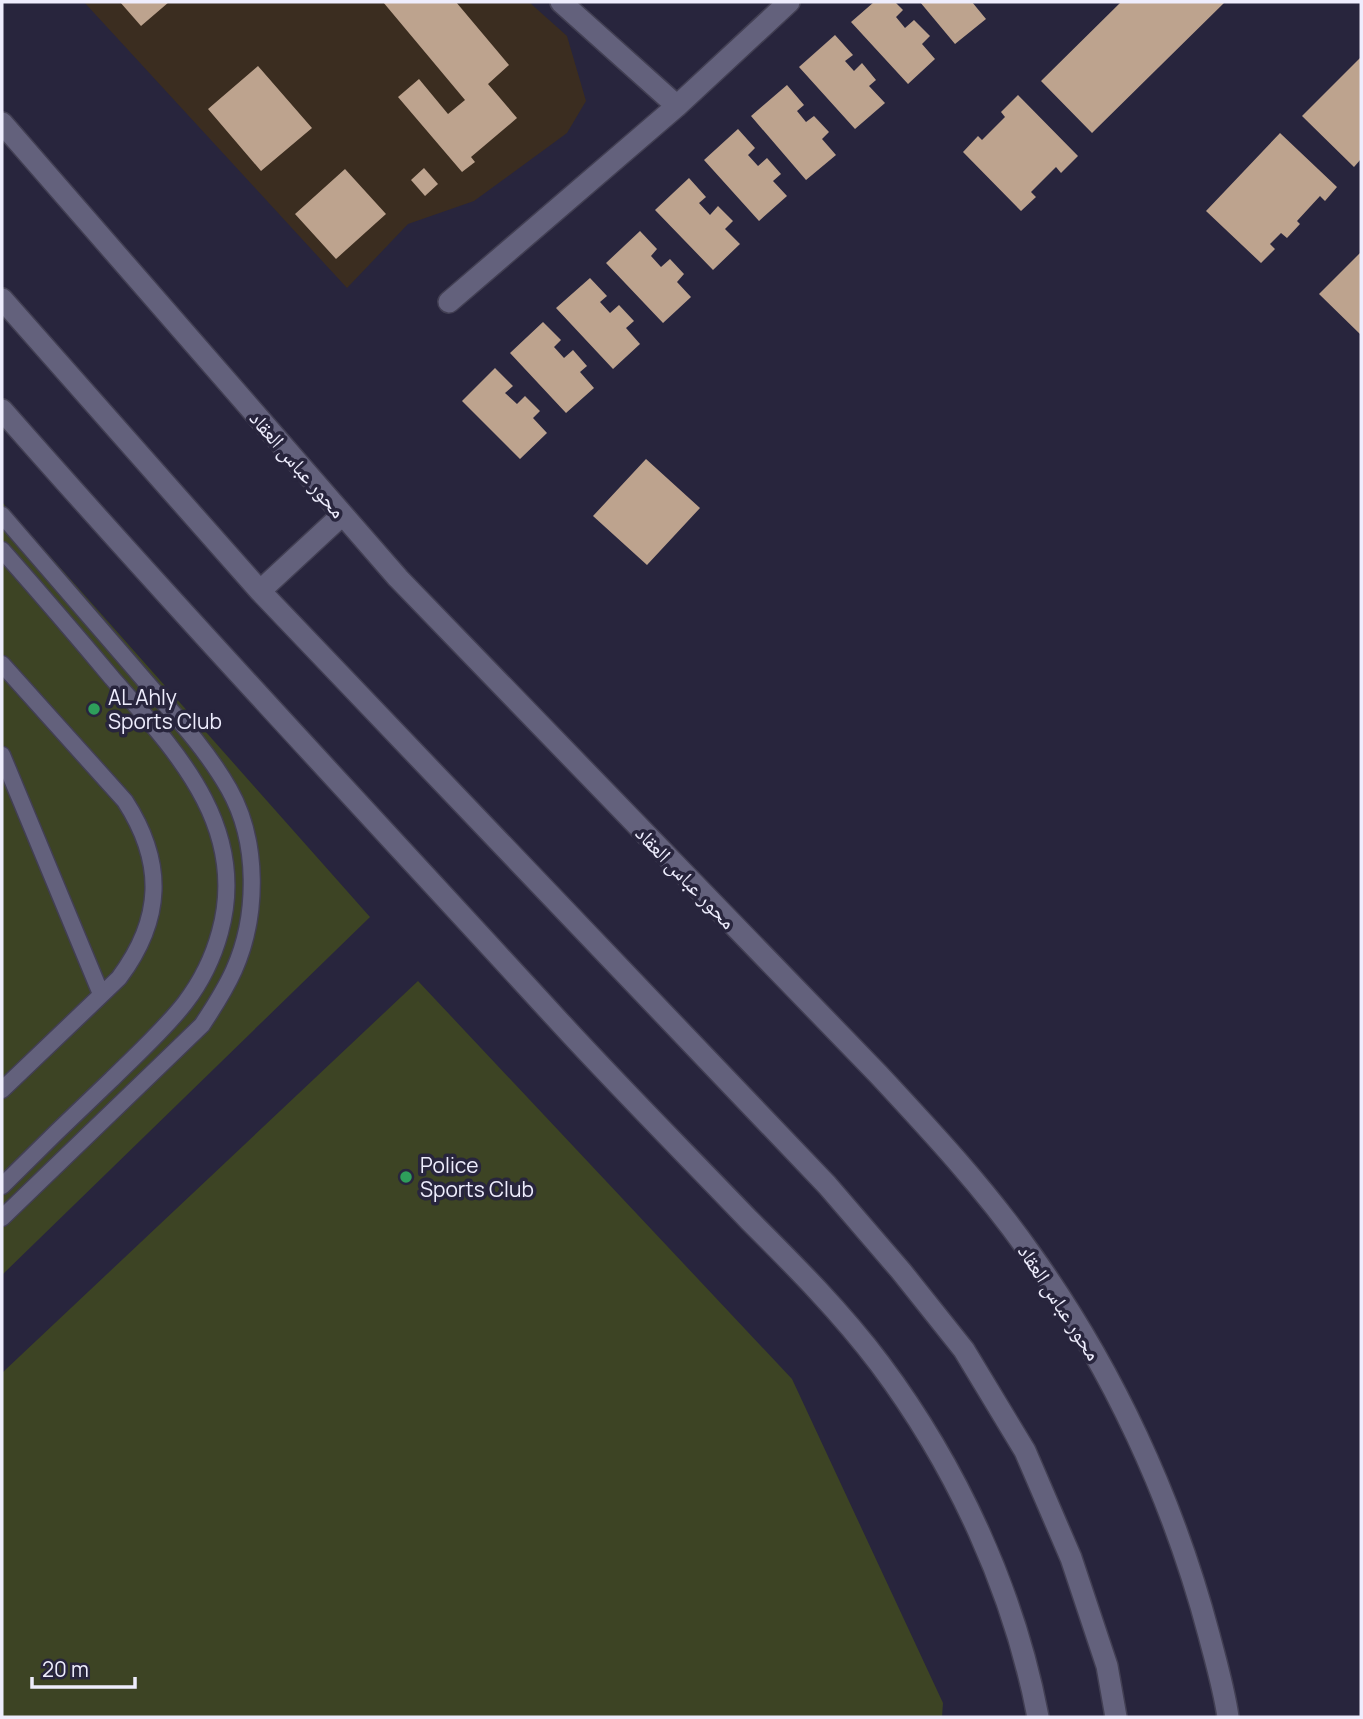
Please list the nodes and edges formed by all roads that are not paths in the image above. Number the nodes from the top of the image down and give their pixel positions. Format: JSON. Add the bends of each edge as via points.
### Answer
{"nodes":[{"id":1,"x":561,"y":2,"type":"edge"},
{"id":2,"x":789,"y":2,"type":"edge"},
{"id":3,"x":677,"y":106,"type":"junction"},
{"id":4,"x":2,"y":123,"type":"edge"},
{"id":5,"x":2,"y":299,"type":"edge"},
{"id":6,"x":449,"y":302,"type":"dead end"},
{"id":7,"x":2,"y":410,"type":"edge"},
{"id":8,"x":2,"y":515,"type":"edge"},
{"id":9,"x":342,"y":515,"type":"junction"},
{"id":10,"x":2,"y":550,"type":"edge"},
{"id":11,"x":260,"y":591,"type":"junction"},
{"id":12,"x":2,"y":664,"type":"edge"},
{"id":13,"x":2,"y":755,"type":"edge"},
{"id":14,"x":101,"y":994,"type":"junction"},
{"id":15,"x":2,"y":1090,"type":"edge"},
{"id":16,"x":2,"y":1186,"type":"edge"},
{"id":17,"x":2,"y":1219,"type":"edge"},
{"id":18,"x":1038,"y":1717,"type":"edge"},
{"id":19,"x":1116,"y":1717,"type":"edge"},
{"id":20,"x":1228,"y":1717,"type":"edge"}],
"edges":[{"from":1,"to":3,"type":"main road"},
{"from":2,"to":3,"type":"main road"},
{"from":3,"to":6,"type":"main road"},
{"from":4,"to":9,"type":"main road","name":"محور عباس العقاد"},
{"from":5,"to":11,"type":"main road"},
{"from":7,"to":18,"type":"main road","via":[[578,1043],[842,1316],[881,1365],[949,1471],[976,1526],[1001,1584]]},
{"from":8,"to":17,"type":"lane","via":[[209,759],[240,815],[251,866],[251,892],[235,968],[202,1025]]},
{"from":9,"to":11,"type":"main road"},
{"from":9,"to":20,"type":"main road","name":"محور عباس العقاد","via":[[499,685],[956,1157],[1030,1253],[1094,1350],[1148,1459],[1194,1579]]},
{"from":10,"to":16,"type":"lane","via":[[163,736],[195,781],[220,835],[227,892],[216,946],[186,1002]]},
{"from":11,"to":19,"type":"main road","via":[[827,1185],[964,1350],[1025,1451],[1072,1558],[1107,1666]]},
{"from":12,"to":14,"type":"lane","via":[[125,801],[148,843],[153,866],[152,914],[134,959]]},
{"from":13,"to":14,"type":"lane"},
{"from":14,"to":15,"type":"lane"}]}
